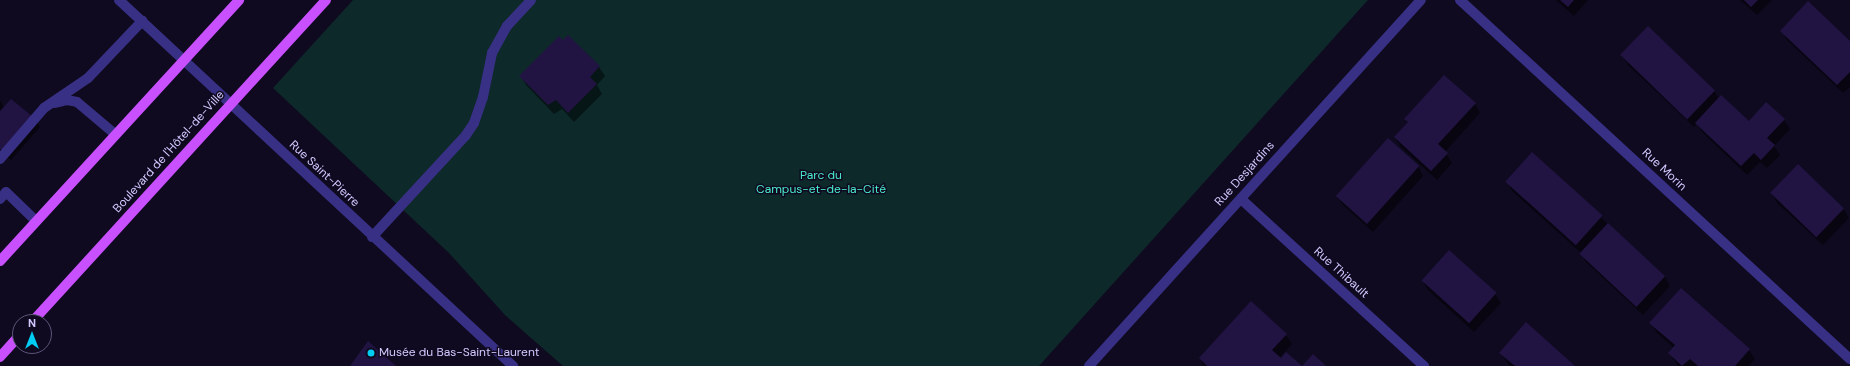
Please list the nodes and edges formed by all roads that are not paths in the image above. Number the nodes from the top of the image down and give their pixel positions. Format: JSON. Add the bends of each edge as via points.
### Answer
{"nodes":[{"id":1,"x":118,"y":0,"type":"edge"},
{"id":2,"x":239,"y":0,"type":"edge"},
{"id":3,"x":326,"y":0,"type":"edge"},
{"id":4,"x":531,"y":0,"type":"edge"},
{"id":5,"x":1421,"y":0,"type":"edge"},
{"id":6,"x":1460,"y":0,"type":"edge"},
{"id":7,"x":142,"y":21,"type":"junction"},
{"id":8,"x":183,"y":59,"type":"junction"},
{"id":9,"x":230,"y":104,"type":"junction"},
{"id":10,"x":44,"y":108,"type":"junction"},
{"id":11,"x":115,"y":134,"type":"junction"},
{"id":12,"x":0,"y":159,"type":"edge"},
{"id":13,"x":2,"y":192,"type":"edge"},
{"id":14,"x":1241,"y":199,"type":"junction"},
{"id":15,"x":36,"y":221,"type":"junction"},
{"id":16,"x":372,"y":237,"type":"junction"},
{"id":17,"x":0,"y":261,"type":"edge"},
{"id":18,"x":39,"y":314,"type":"edge"},
{"id":19,"x":12,"y":344,"type":"edge"},
{"id":20,"x":0,"y":357,"type":"edge"},
{"id":21,"x":1850,"y":359,"type":"edge"},
{"id":22,"x":513,"y":366,"type":"edge"},
{"id":23,"x":1089,"y":366,"type":"edge"},
{"id":24,"x":1424,"y":366,"type":"edge"}],
"edges":[{"from":1,"to":7,"type":"street","name":"Rue Saint-Pierre"},
{"from":2,"to":8,"type":"main road"},
{"from":3,"to":9,"type":"main road","name":"Boulevard de l'Hôtel-de-Ville"},
{"from":4,"to":16,"type":"street","via":[[507,26],[492,53],[474,123]]},
{"from":5,"to":14,"type":"street","name":"Rue Desjardins"},
{"from":6,"to":21,"type":"street","name":"Rue Morin"},
{"from":7,"to":8,"type":"street","name":"Rue Saint-Pierre"},
{"from":7,"to":10,"type":"street","via":[[88,78]]},
{"from":8,"to":9,"type":"street","name":"Rue Saint-Pierre"},
{"from":8,"to":11,"type":"main road"},
{"from":9,"to":16,"type":"street","name":"Rue Saint-Pierre"},
{"from":9,"to":18,"type":"main road","name":"Boulevard de l'Hôtel-de-Ville"},
{"from":10,"to":11,"type":"street","via":[[62,101],[77,102]]},
{"from":10,"to":12,"type":"street"},
{"from":11,"to":15,"type":"main road"},
{"from":13,"to":15,"type":"street"},
{"from":14,"to":23,"type":"street","name":"Rue Desjardins"},
{"from":14,"to":24,"type":"street","name":"Rue Thibault"},
{"from":15,"to":17,"type":"main road"},
{"from":16,"to":22,"type":"street","name":"Rue Saint-Pierre"},
{"from":19,"to":20,"type":"main road"}]}
